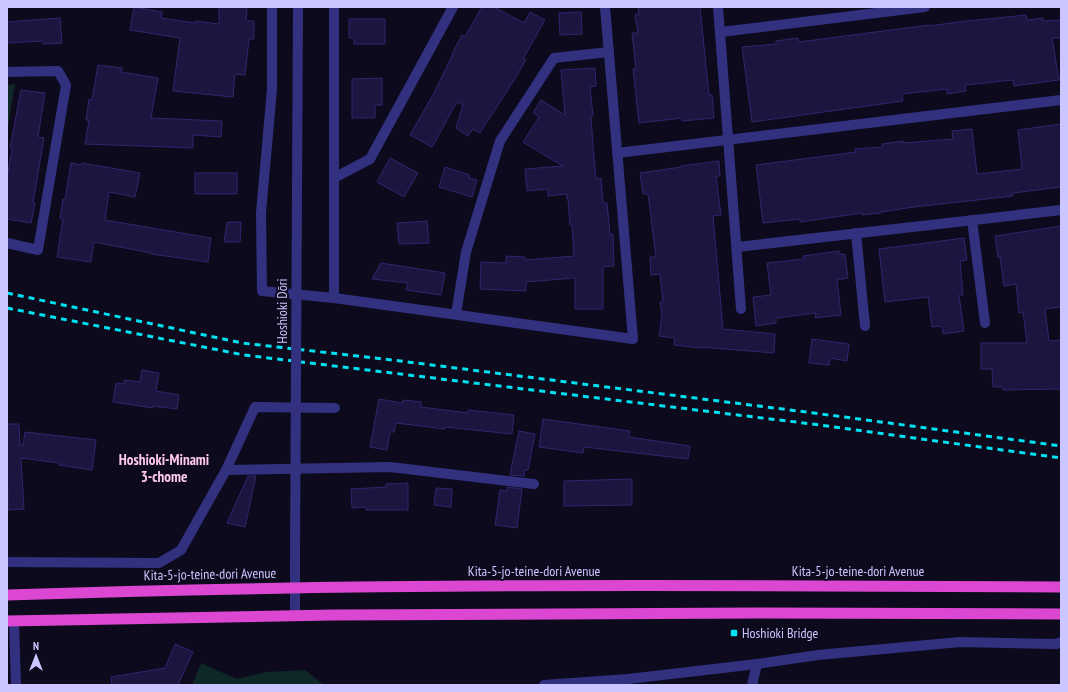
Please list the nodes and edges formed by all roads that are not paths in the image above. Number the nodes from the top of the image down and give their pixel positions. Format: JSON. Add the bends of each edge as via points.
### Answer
{"nodes":[{"id":1,"x":272,"y":7,"type":"edge"},
{"id":2,"x":298,"y":7,"type":"edge"},
{"id":3,"x":334,"y":7,"type":"edge"},
{"id":4,"x":454,"y":7,"type":"edge"},
{"id":5,"x":605,"y":7,"type":"edge"},
{"id":6,"x":718,"y":7,"type":"edge"},
{"id":7,"x":925,"y":7,"type":"edge"},
{"id":8,"x":913,"y":8,"type":"edge"},
{"id":9,"x":721,"y":32,"type":"junction"},
{"id":10,"x":608,"y":52,"type":"junction"},
{"id":11,"x":7,"y":72,"type":"edge"},
{"id":12,"x":1061,"y":100,"type":"edge"},
{"id":13,"x":729,"y":139,"type":"junction"},
{"id":14,"x":617,"y":153,"type":"junction"},
{"id":15,"x":334,"y":178,"type":"junction"},
{"id":16,"x":1061,"y":210,"type":"edge"},
{"id":17,"x":972,"y":220,"type":"junction"},
{"id":18,"x":856,"y":233,"type":"junction"},
{"id":19,"x":7,"y":243,"type":"edge"},
{"id":20,"x":737,"y":247,"type":"junction"},
{"id":21,"x":334,"y":298,"type":"junction"},
{"id":22,"x":742,"y":309,"type":"dead end"},
{"id":23,"x":456,"y":314,"type":"junction"},
{"id":24,"x":985,"y":323,"type":"dead end"},
{"id":25,"x":865,"y":326,"type":"dead end"},
{"id":26,"x":336,"y":408,"type":"dead end"},
{"id":27,"x":226,"y":470,"type":"junction"},
{"id":28,"x":534,"y":484,"type":"dead end"},
{"id":29,"x":7,"y":562,"type":"edge"},
{"id":30,"x":1061,"y":587,"type":"edge"},
{"id":31,"x":295,"y":588,"type":"junction"},
{"id":32,"x":7,"y":595,"type":"edge"},
{"id":33,"x":1061,"y":614,"type":"edge"},
{"id":34,"x":295,"y":615,"type":"junction"},
{"id":35,"x":10,"y":622,"type":"edge"},
{"id":36,"x":1061,"y":642,"type":"edge"},
{"id":37,"x":757,"y":664,"type":"junction"},
{"id":38,"x":16,"y":685,"type":"edge"},
{"id":39,"x":544,"y":685,"type":"edge"},
{"id":40,"x":752,"y":685,"type":"edge"}],
"edges":[{"from":1,"to":21,"type":"street","via":[[272,89],[261,214],[262,291]]},
{"from":2,"to":31,"type":"street","name":"Hoshioki Dōri","bridge":true},
{"from":3,"to":15,"type":"street"},
{"from":4,"to":15,"type":"street","via":[[370,159]]},
{"from":5,"to":10,"type":"street"},
{"from":6,"to":9,"type":"street"},
{"from":7,"to":8,"type":"street"},
{"from":8,"to":9,"type":"street"},
{"from":9,"to":13,"type":"street"},
{"from":10,"to":14,"type":"street"},
{"from":10,"to":23,"type":"street","via":[[554,58],[500,141],[466,252]]},
{"from":11,"to":19,"type":"street","via":[[58,71],[66,85],[38,250]]},
{"from":12,"to":13,"type":"street"},
{"from":13,"to":14,"type":"street"},
{"from":13,"to":20,"type":"street"},
{"from":14,"to":23,"type":"street","via":[[633,339]]},
{"from":15,"to":21,"type":"street"},
{"from":16,"to":17,"type":"street"},
{"from":17,"to":18,"type":"street"},
{"from":17,"to":24,"type":"street"},
{"from":18,"to":20,"type":"street"},
{"from":18,"to":25,"type":"street"},
{"from":20,"to":22,"type":"street"},
{"from":21,"to":23,"type":"street"},
{"from":26,"to":27,"type":"street","via":[[254,407]]},
{"from":27,"to":28,"type":"street","via":[[390,467]]},
{"from":27,"to":29,"type":"street","via":[[181,550],[159,563]]},
{"from":30,"to":31,"type":"highway","name":"Kita-5-jo-teine-dori Avenue","via":[[749,585]]},
{"from":31,"to":32,"type":"highway","name":"Kita-5-jo-teine-dori Avenue"},
{"from":31,"to":34,"type":"street","name":"Hoshioki Dōri"},
{"from":33,"to":34,"type":"highway"},
{"from":34,"to":35,"type":"highway"},
{"from":35,"to":38,"type":"street"},
{"from":36,"to":37,"type":"street","via":[[960,642],[818,655]]},
{"from":37,"to":39,"type":"street","via":[[628,679]]},
{"from":37,"to":40,"type":"street"}]}
